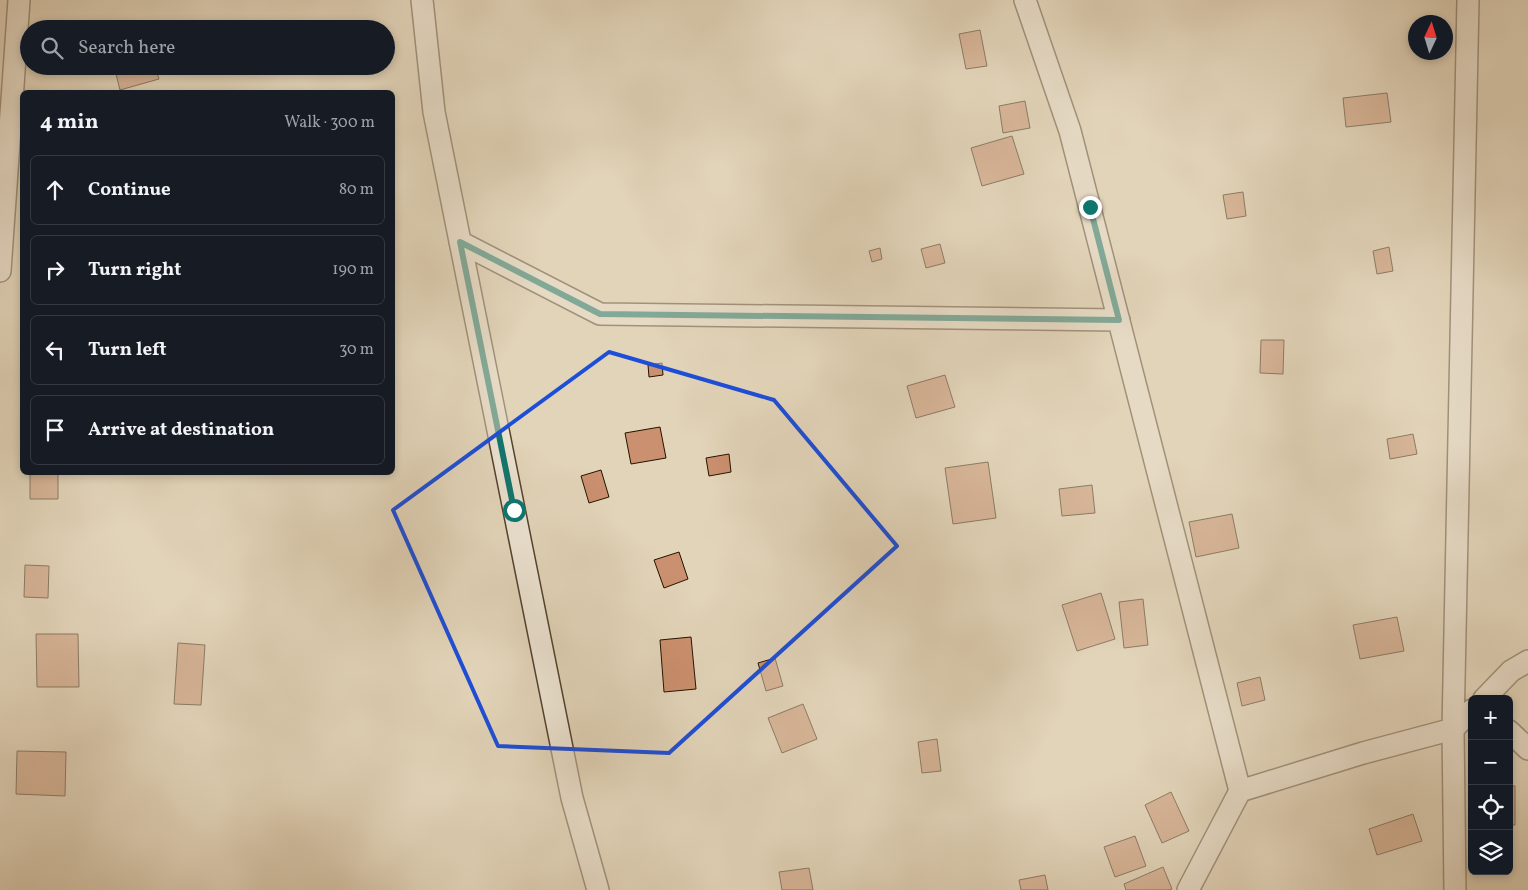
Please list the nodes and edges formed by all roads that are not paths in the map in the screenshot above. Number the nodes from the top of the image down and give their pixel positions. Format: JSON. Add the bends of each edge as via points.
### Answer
{"nodes":[{"id":1,"x":19,"y":0,"type":"edge"},
{"id":2,"x":422,"y":0,"type":"edge"},
{"id":3,"x":1026,"y":0,"type":"edge"},
{"id":4,"x":1468,"y":0,"type":"edge"},
{"id":5,"x":460,"y":242,"type":"junction"},
{"id":6,"x":0,"y":271,"type":"edge"},
{"id":7,"x":1119,"y":320,"type":"junction"},
{"id":8,"x":1528,"y":661,"type":"edge"},
{"id":9,"x":1488,"y":695,"type":"edge"},
{"id":10,"x":1468,"y":714,"type":"edge"},
{"id":11,"x":1453,"y":729,"type":"junction"},
{"id":12,"x":1513,"y":735,"type":"edge"},
{"id":13,"x":1528,"y":749,"type":"edge"},
{"id":14,"x":1240,"y":791,"type":"junction"},
{"id":15,"x":598,"y":890,"type":"edge"},
{"id":16,"x":1188,"y":890,"type":"edge"},
{"id":17,"x":1455,"y":890,"type":"edge"}],
"edges":[{"from":1,"to":6,"type":"street"},
{"from":2,"to":5,"type":"street","via":[[434,112]]},
{"from":3,"to":7,"type":"street","via":[[1070,131]]},
{"from":4,"to":11,"type":"street"},
{"from":5,"to":7,"type":"street","via":[[600,314]]},
{"from":5,"to":15,"type":"street","via":[[572,798]]},
{"from":7,"to":14,"type":"street"},
{"from":8,"to":9,"type":"street","via":[[1511,671]]},
{"from":10,"to":11,"type":"street"},
{"from":11,"to":14,"type":"street"},
{"from":11,"to":17,"type":"street"},
{"from":12,"to":13,"type":"street"},
{"from":14,"to":16,"type":"street"}]}
